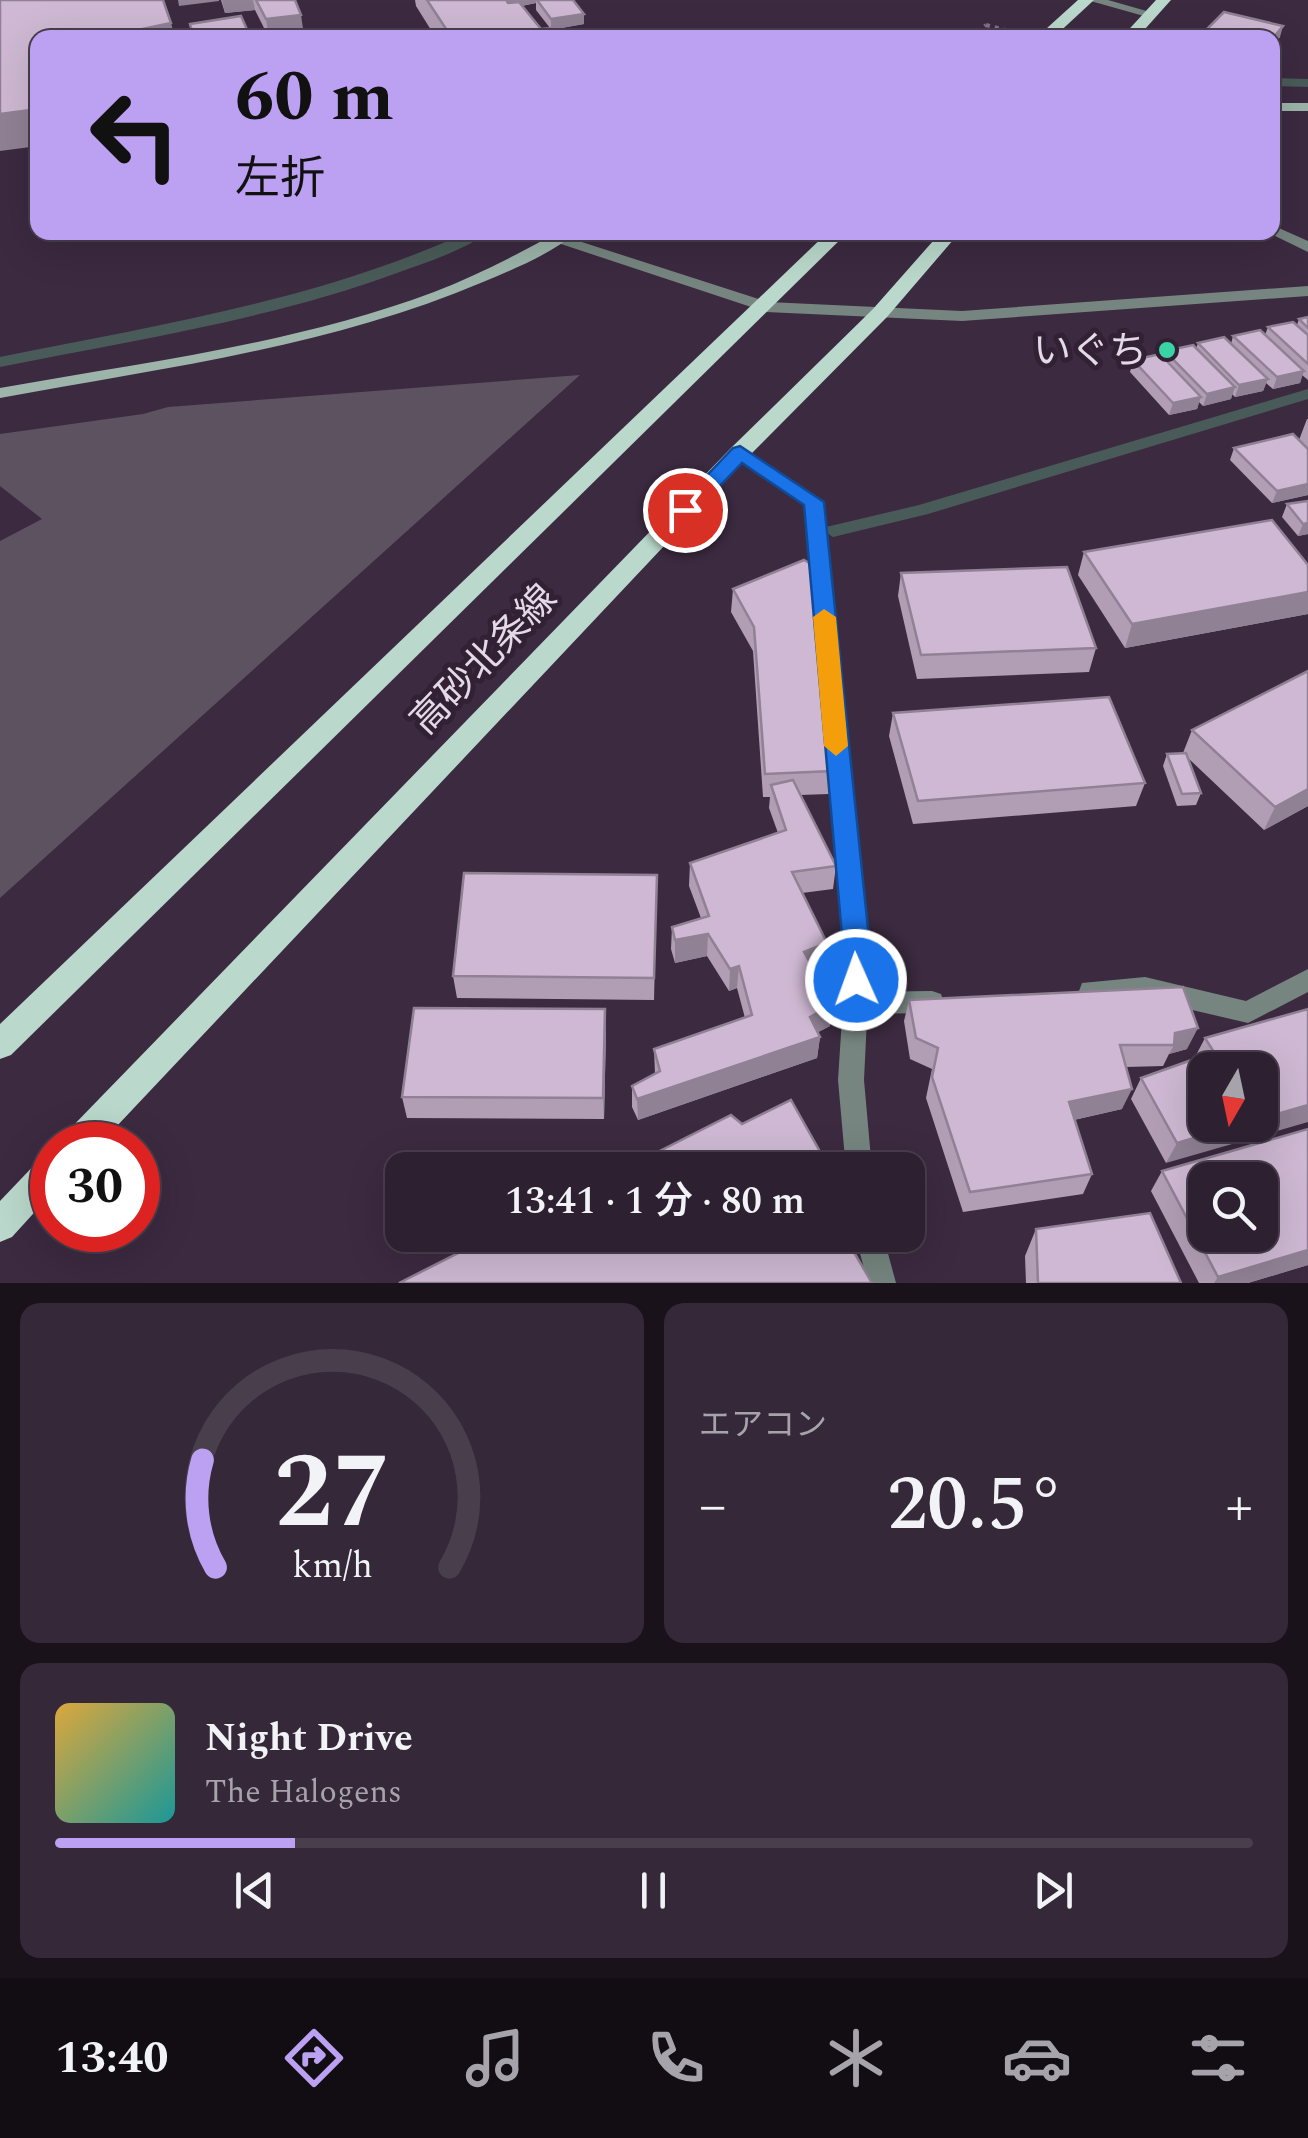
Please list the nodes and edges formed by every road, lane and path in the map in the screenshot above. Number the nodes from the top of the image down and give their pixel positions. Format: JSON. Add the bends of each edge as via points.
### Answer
{"nodes":[{"id":1,"x":1090,"y":0,"type":"edge"},
{"id":2,"x":1164,"y":0,"type":"edge"},
{"id":3,"x":1151,"y":14,"type":"junction"},
{"id":4,"x":996,"y":21,"type":"dead end"},
{"id":5,"x":1006,"y":24,"type":"dead end"},
{"id":6,"x":980,"y":30,"type":"edge"},
{"id":7,"x":1009,"y":30,"type":"edge"},
{"id":8,"x":1050,"y":30,"type":"edge"},
{"id":9,"x":1136,"y":30,"type":"edge"},
{"id":10,"x":1280,"y":106,"type":"edge"},
{"id":11,"x":1308,"y":107,"type":"edge"},
{"id":12,"x":1280,"y":232,"type":"edge"},
{"id":13,"x":558,"y":240,"type":"edge"},
{"id":14,"x":576,"y":240,"type":"edge"},
{"id":15,"x":831,"y":240,"type":"edge"},
{"id":16,"x":944,"y":240,"type":"edge"},
{"id":17,"x":1308,"y":246,"type":"edge"},
{"id":18,"x":1308,"y":291,"type":"edge"},
{"id":19,"x":766,"y":307,"type":"junction"},
{"id":20,"x":880,"y":312,"type":"junction"},
{"id":21,"x":0,"y":394,"type":"edge"},
{"id":22,"x":740,"y":452,"type":"junction"},
{"id":23,"x":1308,"y":980,"type":"edge"},
{"id":24,"x":1067,"y":993,"type":"edge"},
{"id":25,"x":949,"y":1001,"type":"edge"},
{"id":26,"x":854,"y":1003,"type":"junction"},
{"id":27,"x":0,"y":1045,"type":"edge"},
{"id":28,"x":99,"y":1122,"type":"edge"},
{"id":29,"x":857,"y":1152,"type":"edge"},
{"id":30,"x":30,"y":1193,"type":"edge"},
{"id":31,"x":0,"y":1225,"type":"edge"},
{"id":32,"x":874,"y":1252,"type":"edge"},
{"id":33,"x":882,"y":1283,"type":"edge"}],
"edges":[{"from":1,"to":3,"type":"street"},
{"from":1,"to":8,"type":"main road"},
{"from":2,"to":3,"type":"main road"},
{"from":3,"to":9,"type":"main road"},
{"from":4,"to":5,"type":"path"},
{"from":6,"to":7,"type":"path","bridge":true,"via":[[986,24]]},
{"from":10,"to":11,"type":"street"},
{"from":12,"to":17,"type":"street"},
{"from":13,"to":21,"type":"street","via":[[482,281],[332,328]]},
{"from":14,"to":19,"type":"street"},
{"from":15,"to":19,"type":"main road","name":"高砂北条線"},
{"from":16,"to":20,"type":"main road","name":"高砂北条線"},
{"from":18,"to":20,"type":"street","via":[[962,316]]},
{"from":19,"to":20,"type":"street"},
{"from":19,"to":27,"type":"main road","name":"高砂北条線"},
{"from":20,"to":22,"type":"main road","name":"高砂北条線"},
{"from":22,"to":26,"type":"street","via":[[814,502],[858,958]]},
{"from":22,"to":28,"type":"main road","name":"高砂北条線"},
{"from":23,"to":24,"type":"street","via":[[1248,1012],[1146,988]]},
{"from":25,"to":26,"type":"street"},
{"from":26,"to":29,"type":"street"},
{"from":30,"to":31,"type":"main road"},
{"from":32,"to":33,"type":"street"}]}
